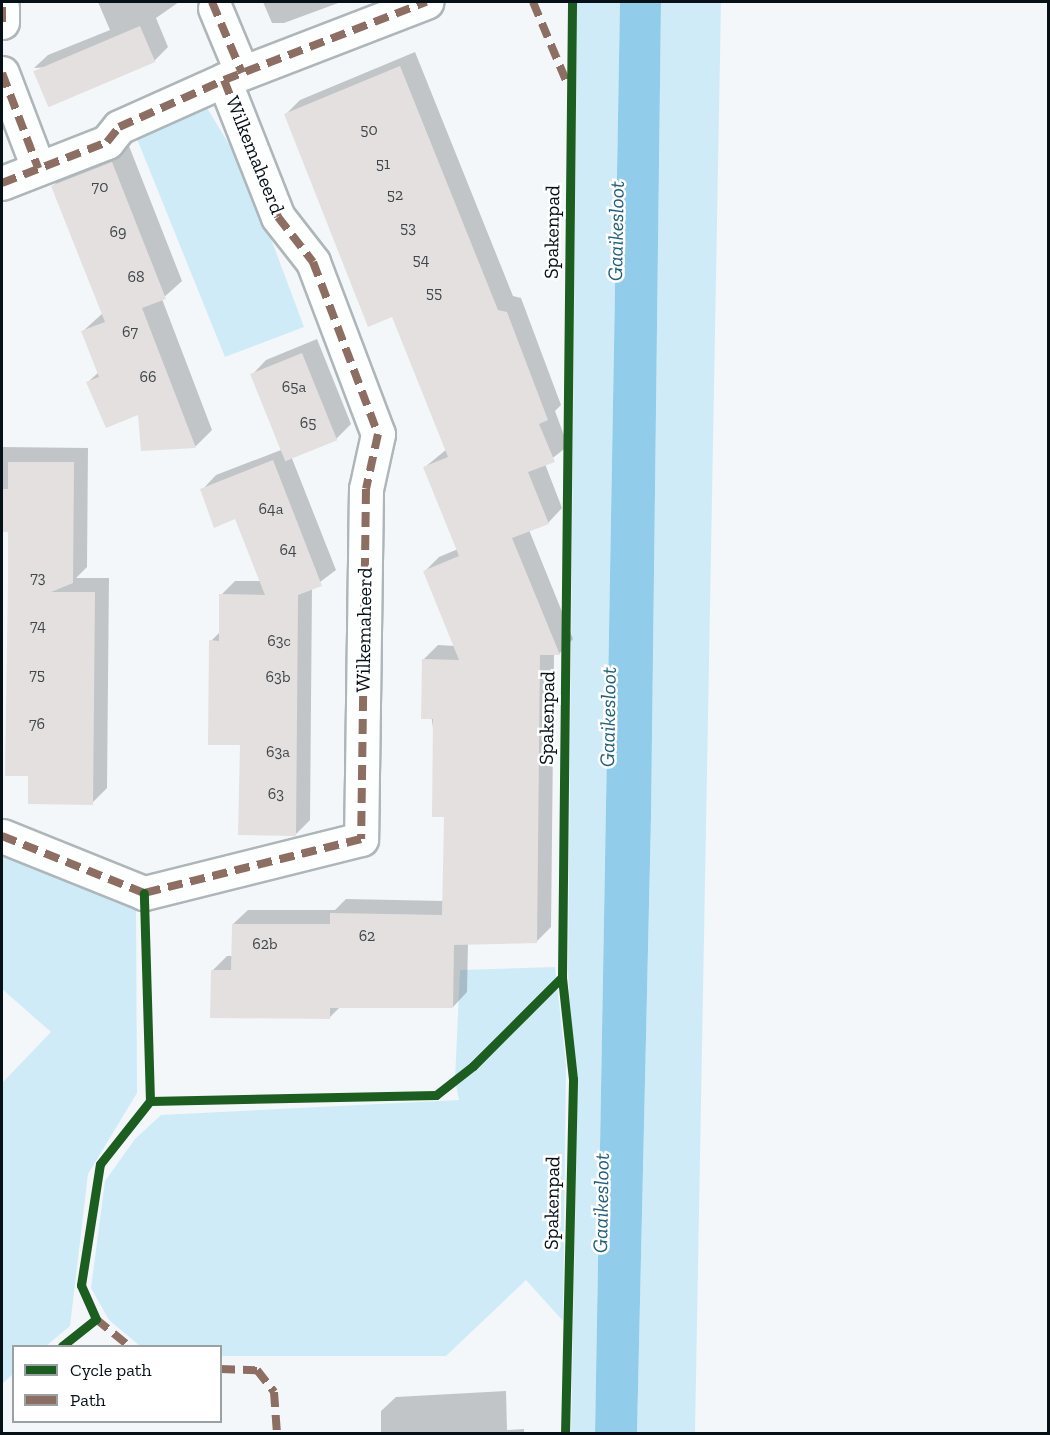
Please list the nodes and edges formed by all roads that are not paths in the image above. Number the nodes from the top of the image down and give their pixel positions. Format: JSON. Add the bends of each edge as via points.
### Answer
{"nodes":[{"id":1,"x":426,"y":2,"type":"edge"},
{"id":2,"x":2,"y":7,"type":"edge"},
{"id":3,"x":215,"y":8,"type":"dead end"},
{"id":4,"x":2,"y":22,"type":"edge"},
{"id":5,"x":2,"y":73,"type":"edge"},
{"id":6,"x":233,"y":76,"type":"junction"},
{"id":7,"x":38,"y":168,"type":"junction"},
{"id":8,"x":2,"y":183,"type":"edge"},
{"id":9,"x":2,"y":836,"type":"edge"}],
"edges":[{"from":1,"to":6,"type":"street","name":"Wilkemaheerd"},
{"from":2,"to":4,"type":"street"},
{"from":3,"to":6,"type":"street","name":"Wilkemaheerd"},
{"from":5,"to":7,"type":"street"},
{"from":6,"to":7,"type":"street","name":"Wilkemaheerd","via":[[118,127],[107,142]]},
{"from":6,"to":9,"type":"street","name":"Wilkemaheerd","via":[[278,217],[313,262],[378,434],[366,489],[361,839],[144,893]]},
{"from":7,"to":8,"type":"street","name":"Wilkemaheerd"}]}
